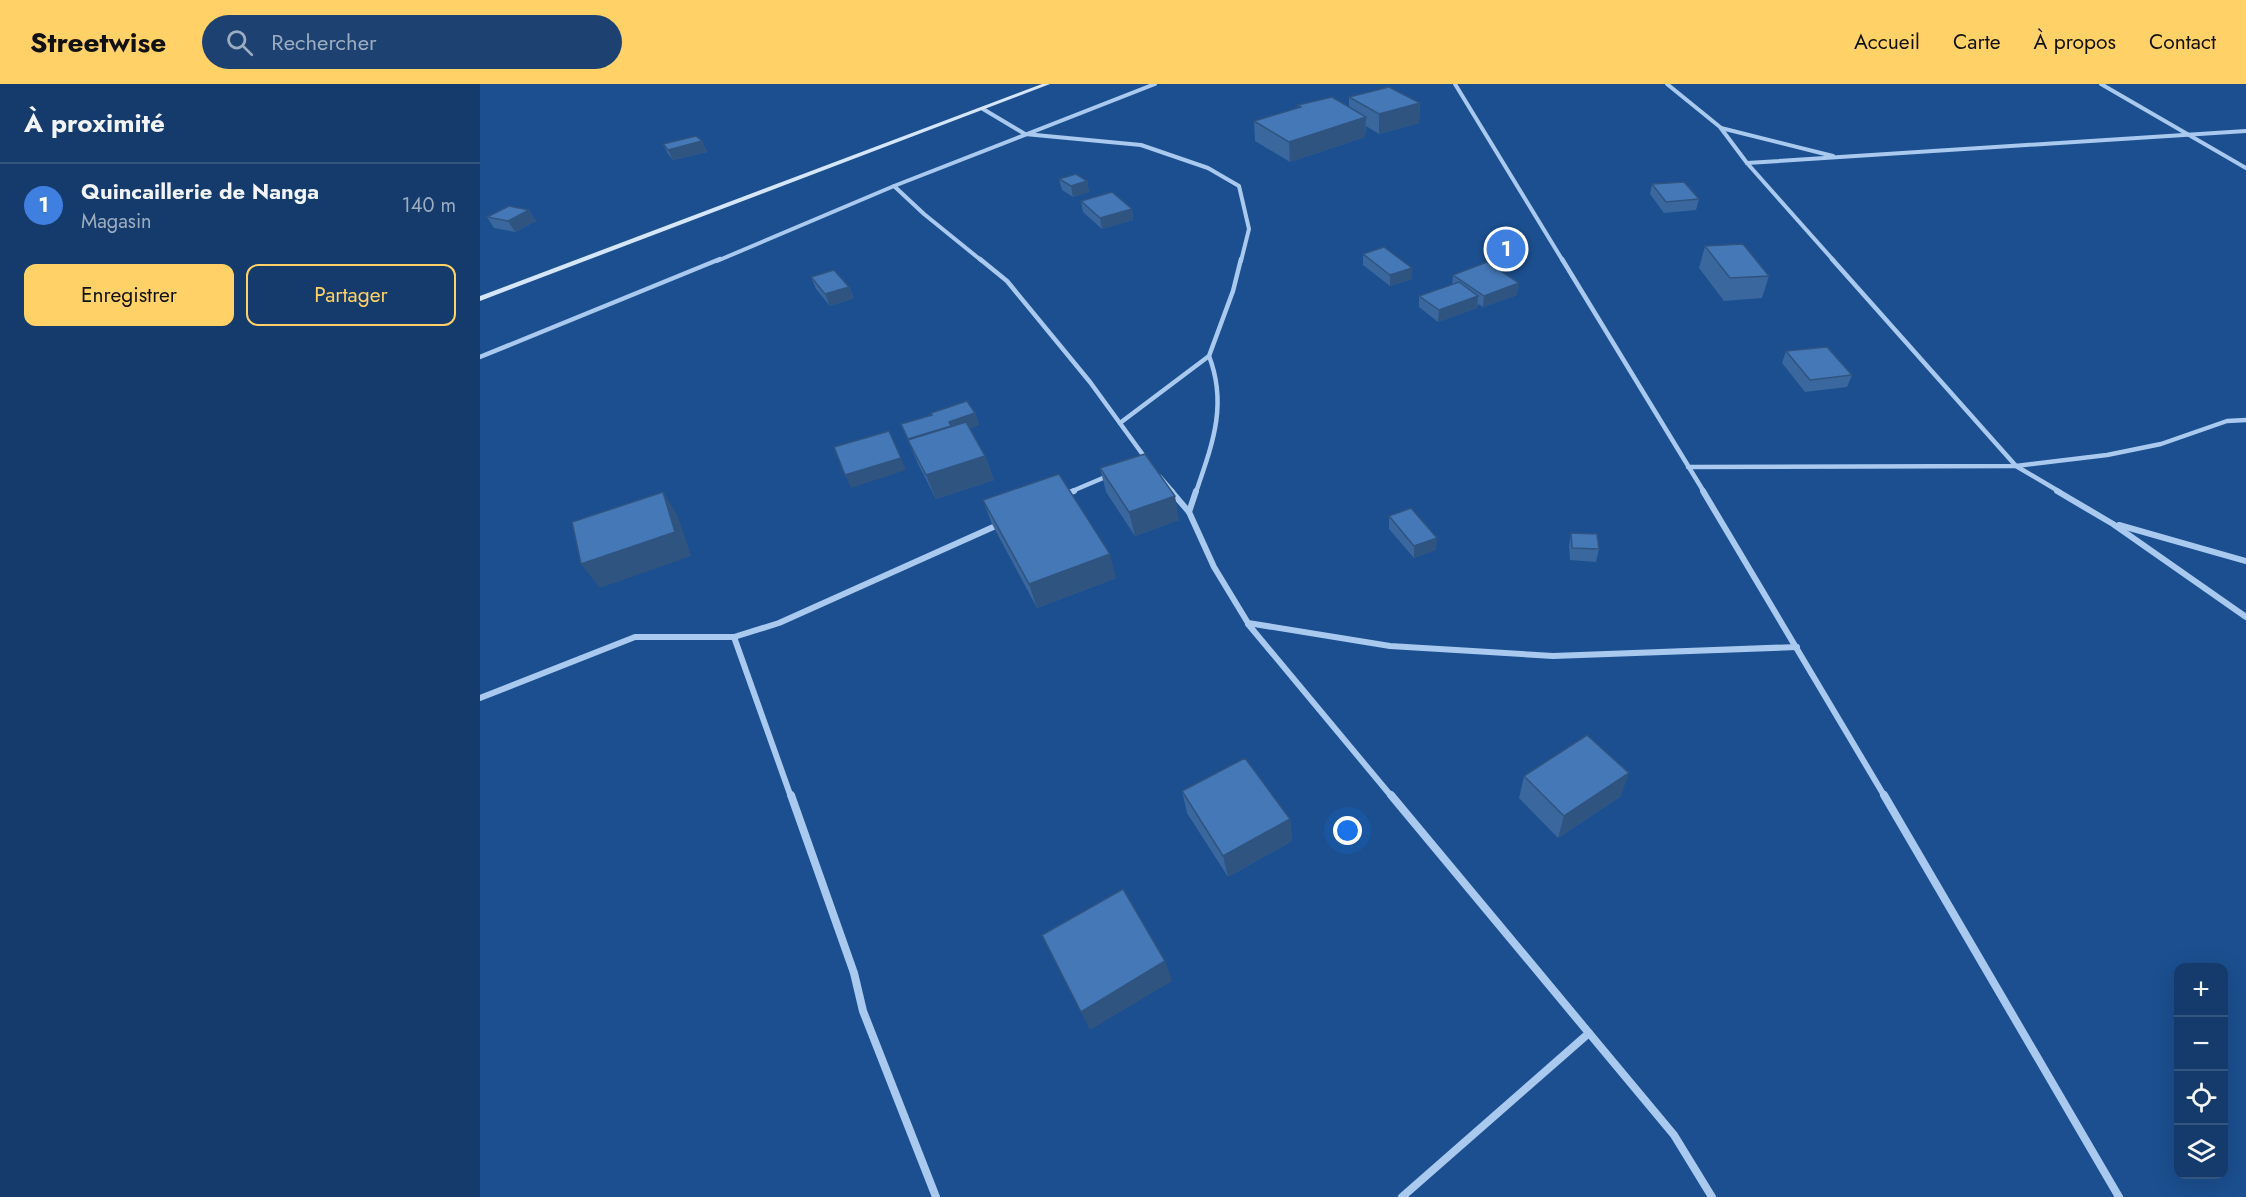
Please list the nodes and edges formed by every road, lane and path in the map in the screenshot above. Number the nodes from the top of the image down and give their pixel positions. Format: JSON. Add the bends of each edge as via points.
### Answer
{"nodes":[{"id":1,"x":1047,"y":84,"type":"edge"},
{"id":2,"x":1155,"y":84,"type":"edge"},
{"id":3,"x":1455,"y":84,"type":"edge"},
{"id":4,"x":1666,"y":84,"type":"edge"},
{"id":5,"x":2101,"y":84,"type":"edge"},
{"id":6,"x":983,"y":109,"type":"junction"},
{"id":7,"x":1720,"y":128,"type":"junction"},
{"id":8,"x":2246,"y":130,"type":"edge"},
{"id":9,"x":1025,"y":134,"type":"junction"},
{"id":10,"x":2190,"y":135,"type":"junction"},
{"id":11,"x":1840,"y":158,"type":"junction"},
{"id":12,"x":1747,"y":163,"type":"junction"},
{"id":13,"x":2246,"y":168,"type":"edge"},
{"id":14,"x":894,"y":186,"type":"junction"},
{"id":15,"x":480,"y":299,"type":"edge"},
{"id":16,"x":1209,"y":356,"type":"junction"},
{"id":17,"x":480,"y":357,"type":"edge"},
{"id":18,"x":2246,"y":420,"type":"edge"},
{"id":19,"x":1120,"y":423,"type":"junction"},
{"id":20,"x":1146,"y":459,"type":"junction"},
{"id":21,"x":1135,"y":464,"type":"edge"},
{"id":22,"x":2016,"y":466,"type":"junction"},
{"id":23,"x":1688,"y":467,"type":"junction"},
{"id":24,"x":1113,"y":473,"type":"edge"},
{"id":25,"x":1059,"y":497,"type":"edge"},
{"id":26,"x":1189,"y":512,"type":"junction"},
{"id":27,"x":1006,"y":522,"type":"edge"},
{"id":28,"x":2113,"y":524,"type":"junction"},
{"id":29,"x":2246,"y":561,"type":"edge"},
{"id":30,"x":2246,"y":617,"type":"edge"},
{"id":31,"x":1248,"y":623,"type":"junction"},
{"id":32,"x":734,"y":636,"type":"junction"},
{"id":33,"x":1797,"y":647,"type":"junction"},
{"id":34,"x":480,"y":698,"type":"edge"},
{"id":35,"x":1589,"y":1033,"type":"junction"},
{"id":36,"x":936,"y":1197,"type":"edge"},
{"id":37,"x":1402,"y":1197,"type":"edge"},
{"id":38,"x":1712,"y":1197,"type":"edge"},
{"id":39,"x":2119,"y":1197,"type":"edge"}],
"edges":[{"from":1,"to":6,"type":"street"},
{"from":2,"to":9,"type":"street"},
{"from":3,"to":23,"type":"street"},
{"from":4,"to":7,"type":"street"},
{"from":5,"to":10,"type":"street"},
{"from":6,"to":9,"type":"street"},
{"from":6,"to":15,"type":"street"},
{"from":7,"to":11,"type":"street"},
{"from":7,"to":12,"type":"street"},
{"from":8,"to":10,"type":"street"},
{"from":9,"to":14,"type":"street"},
{"from":9,"to":16,"type":"street","via":[[1141,145],[1208,168],[1239,186],[1249,229],[1233,291]]},
{"from":10,"to":11,"type":"street"},
{"from":10,"to":13,"type":"street"},
{"from":11,"to":12,"type":"street"},
{"from":12,"to":22,"type":"street"},
{"from":14,"to":17,"type":"street"},
{"from":14,"to":19,"type":"street","via":[[1007,281]]},
{"from":16,"to":19,"type":"street"},
{"from":16,"to":26,"type":"street","via":[[1216,374],[1217,414]]},
{"from":18,"to":22,"type":"street","via":[[2227,421],[2161,444],[2107,455]]},
{"from":19,"to":20,"type":"street"},
{"from":20,"to":21,"type":"street"},
{"from":20,"to":26,"type":"street"},
{"from":22,"to":23,"type":"street"},
{"from":22,"to":28,"type":"street"},
{"from":23,"to":33,"type":"street"},
{"from":24,"to":25,"type":"street"},
{"from":26,"to":31,"type":"street","via":[[1214,567]]},
{"from":27,"to":32,"type":"street","via":[[779,623]]},
{"from":28,"to":29,"type":"street"},
{"from":28,"to":30,"type":"street"},
{"from":31,"to":33,"type":"street","via":[[1390,646],[1553,656]]},
{"from":31,"to":35,"type":"street"},
{"from":32,"to":34,"type":"street","via":[[635,637]]},
{"from":32,"to":36,"type":"street","via":[[854,973],[863,1011]]},
{"from":33,"to":39,"type":"street"},
{"from":35,"to":37,"type":"street"},
{"from":35,"to":38,"type":"street","via":[[1674,1135]]}]}
